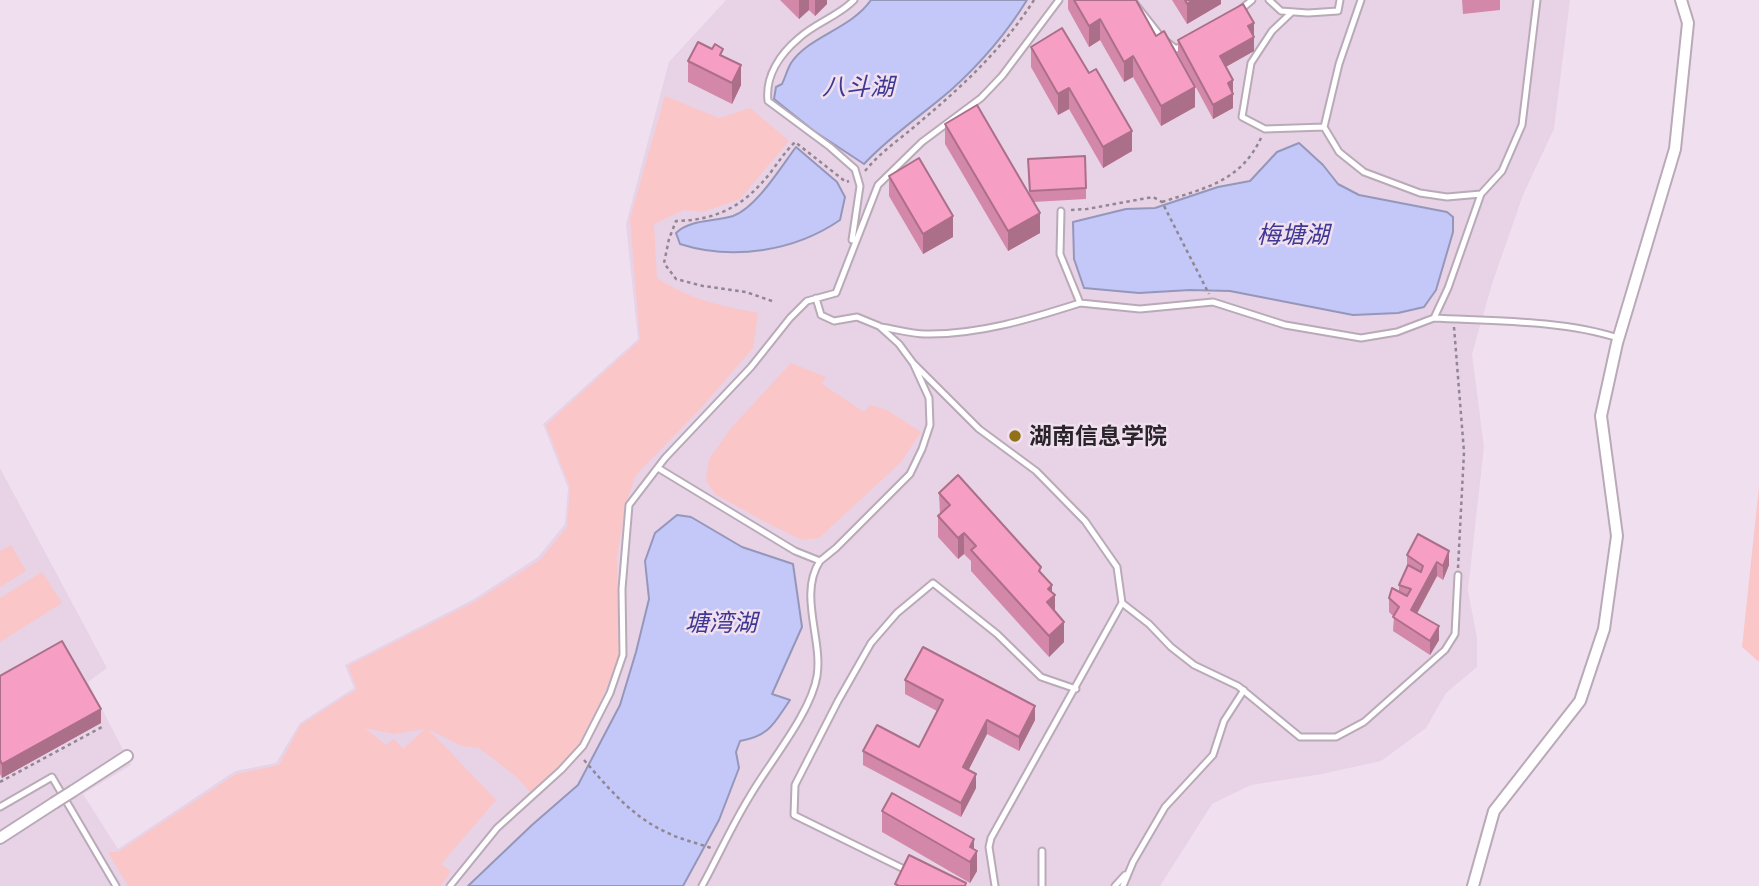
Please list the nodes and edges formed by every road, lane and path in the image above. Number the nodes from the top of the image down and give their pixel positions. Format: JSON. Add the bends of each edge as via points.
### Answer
{"nodes":[{"id":1,"x":854,"y":0,"type":"edge"},
{"id":2,"x":1034,"y":0,"type":"edge"},
{"id":3,"x":1059,"y":0,"type":"edge"},
{"id":4,"x":1132,"y":0,"type":"edge"},
{"id":5,"x":1252,"y":0,"type":"edge"},
{"id":6,"x":1269,"y":0,"type":"edge"},
{"id":7,"x":1340,"y":0,"type":"edge"},
{"id":8,"x":1361,"y":0,"type":"edge"},
{"id":9,"x":1537,"y":0,"type":"edge"},
{"id":10,"x":1681,"y":0,"type":"edge"},
{"id":11,"x":1292,"y":12,"type":"junction"},
{"id":12,"x":1235,"y":14,"type":"edge"},
{"id":13,"x":1193,"y":39,"type":"edge"},
{"id":14,"x":1324,"y":127,"type":"junction"},
{"id":15,"x":1265,"y":129,"type":"junction"},
{"id":16,"x":858,"y":179,"type":"junction"},
{"id":17,"x":1481,"y":194,"type":"junction"},
{"id":18,"x":1162,"y":202,"type":"junction"},
{"id":19,"x":1061,"y":211,"type":"joint"},
{"id":20,"x":850,"y":250,"type":"junction"},
{"id":21,"x":816,"y":298,"type":"junction"},
{"id":22,"x":772,"y":301,"type":"dead end"},
{"id":23,"x":1213,"y":302,"type":"junction"},
{"id":24,"x":1080,"y":303,"type":"junction"},
{"id":25,"x":1434,"y":318,"type":"junction"},
{"id":26,"x":1453,"y":319,"type":"junction"},
{"id":27,"x":879,"y":326,"type":"junction"},
{"id":28,"x":1619,"y":338,"type":"junction"},
{"id":29,"x":914,"y":363,"type":"junction"},
{"id":30,"x":658,"y":468,"type":"junction"},
{"id":31,"x":820,"y":561,"type":"junction"},
{"id":32,"x":1458,"y":575,"type":"joint"},
{"id":33,"x":1122,"y":603,"type":"junction"},
{"id":34,"x":1076,"y":689,"type":"junction"},
{"id":35,"x":1244,"y":690,"type":"junction"},
{"id":36,"x":102,"y":727,"type":"dead end"},
{"id":37,"x":577,"y":752,"type":"junction"},
{"id":38,"x":127,"y":757,"type":"dead end"},
{"id":39,"x":0,"y":782,"type":"edge"},
{"id":40,"x":0,"y":807,"type":"edge"},
{"id":41,"x":0,"y":838,"type":"edge"},
{"id":42,"x":1042,"y":851,"type":"dead end"},
{"id":43,"x":720,"y":852,"type":"junction"},
{"id":44,"x":1130,"y":870,"type":"junction"},
{"id":45,"x":914,"y":874,"type":"edge"},
{"id":46,"x":116,"y":886,"type":"edge"},
{"id":47,"x":450,"y":886,"type":"edge"},
{"id":48,"x":702,"y":886,"type":"edge"},
{"id":49,"x":995,"y":886,"type":"edge"},
{"id":50,"x":1042,"y":886,"type":"edge"},
{"id":51,"x":1115,"y":886,"type":"edge"},
{"id":52,"x":1123,"y":886,"type":"edge"},
{"id":53,"x":1473,"y":886,"type":"edge"}],
"edges":[{"from":1,"to":16,"type":"lane","via":[[799,37],[774,67],[766,89],[768,101],[855,169]]},
{"from":2,"to":16,"type":"path","via":[[980,69]]},
{"from":3,"to":20,"type":"lane","via":[[981,98],[922,142],[878,186]]},
{"from":4,"to":13,"type":"lane","via":[[1176,49]]},
{"from":5,"to":12,"type":"lane"},
{"from":6,"to":11,"type":"lane","via":[[1281,11]]},
{"from":7,"to":11,"type":"lane","via":[[1338,11]]},
{"from":8,"to":14,"type":"lane"},
{"from":9,"to":17,"type":"lane","via":[[1522,125],[1502,171]]},
{"from":10,"to":28,"type":"street","via":[[1689,23],[1675,149]]},
{"from":11,"to":15,"type":"lane","via":[[1272,31],[1251,63],[1242,117]]},
{"from":14,"to":15,"type":"lane"},
{"from":14,"to":17,"type":"lane","via":[[1339,152],[1364,172],[1420,192],[1447,197]]},
{"from":15,"to":18,"type":"path","via":[[1242,168],[1220,182]]},
{"from":16,"to":20,"type":"lane"},
{"from":16,"to":22,"type":"path","via":[[846,182],[795,142],[750,196],[734,208],[676,221],[664,263],[676,279]]},
{"from":17,"to":25,"type":"lane"},
{"from":18,"to":19,"type":"path","via":[[1153,197]]},
{"from":18,"to":23,"type":"path"},
{"from":19,"to":24,"type":"lane","via":[[1060,254]]},
{"from":20,"to":21,"type":"lane","via":[[836,293]]},
{"from":21,"to":27,"type":"lane","via":[[821,315],[834,321],[857,317]]},
{"from":21,"to":30,"type":"lane","via":[[790,318]]},
{"from":23,"to":24,"type":"lane","via":[[1140,309]]},
{"from":23,"to":25,"type":"lane","via":[[1285,325],[1361,338],[1397,332]]},
{"from":24,"to":27,"type":"lane","via":[[975,330],[923,334]]},
{"from":25,"to":26,"type":"lane"},
{"from":26,"to":28,"type":"lane","via":[[1600,332]]},
{"from":26,"to":32,"type":"path","via":[[1464,452]]},
{"from":27,"to":29,"type":"lane"},
{"from":28,"to":53,"type":"street","via":[[1601,416],[1617,536],[1604,629],[1580,701],[1494,811]]},
{"from":29,"to":31,"type":"lane","via":[[929,398],[930,425],[922,449],[910,474]]},
{"from":29,"to":33,"type":"lane","via":[[979,429],[1036,471],[1085,521],[1117,567]]},
{"from":30,"to":31,"type":"lane","via":[[795,551]]},
{"from":30,"to":37,"type":"lane","via":[[629,505],[622,589],[623,655],[610,693]]},
{"from":31,"to":43,"type":"lane","via":[[812,593],[818,672],[814,690]]},
{"from":32,"to":35,"type":"lane","via":[[1455,634],[1445,650],[1364,722],[1336,737],[1300,737]]},
{"from":33,"to":34,"type":"lane"},
{"from":33,"to":35,"type":"lane","via":[[1194,665]]},
{"from":34,"to":45,"type":"lane","via":[[1041,677],[998,634],[933,583],[897,613],[871,643],[795,785],[794,815]]},
{"from":34,"to":49,"type":"lane","via":[[991,838]]},
{"from":35,"to":44,"type":"lane","via":[[1224,720],[1213,755],[1165,807]]},
{"from":36,"to":39,"type":"path"},
{"from":37,"to":43,"type":"path","via":[[624,805],[645,821]]},
{"from":37,"to":47,"type":"lane","via":[[497,828]]},
{"from":38,"to":41,"type":"street","bridge":true},
{"from":40,"to":46,"type":"lane","via":[[52,778]]},
{"from":42,"to":50,"type":"lane"},
{"from":43,"to":48,"type":"lane"},
{"from":44,"to":51,"type":"lane"},
{"from":44,"to":52,"type":"lane"}]}
